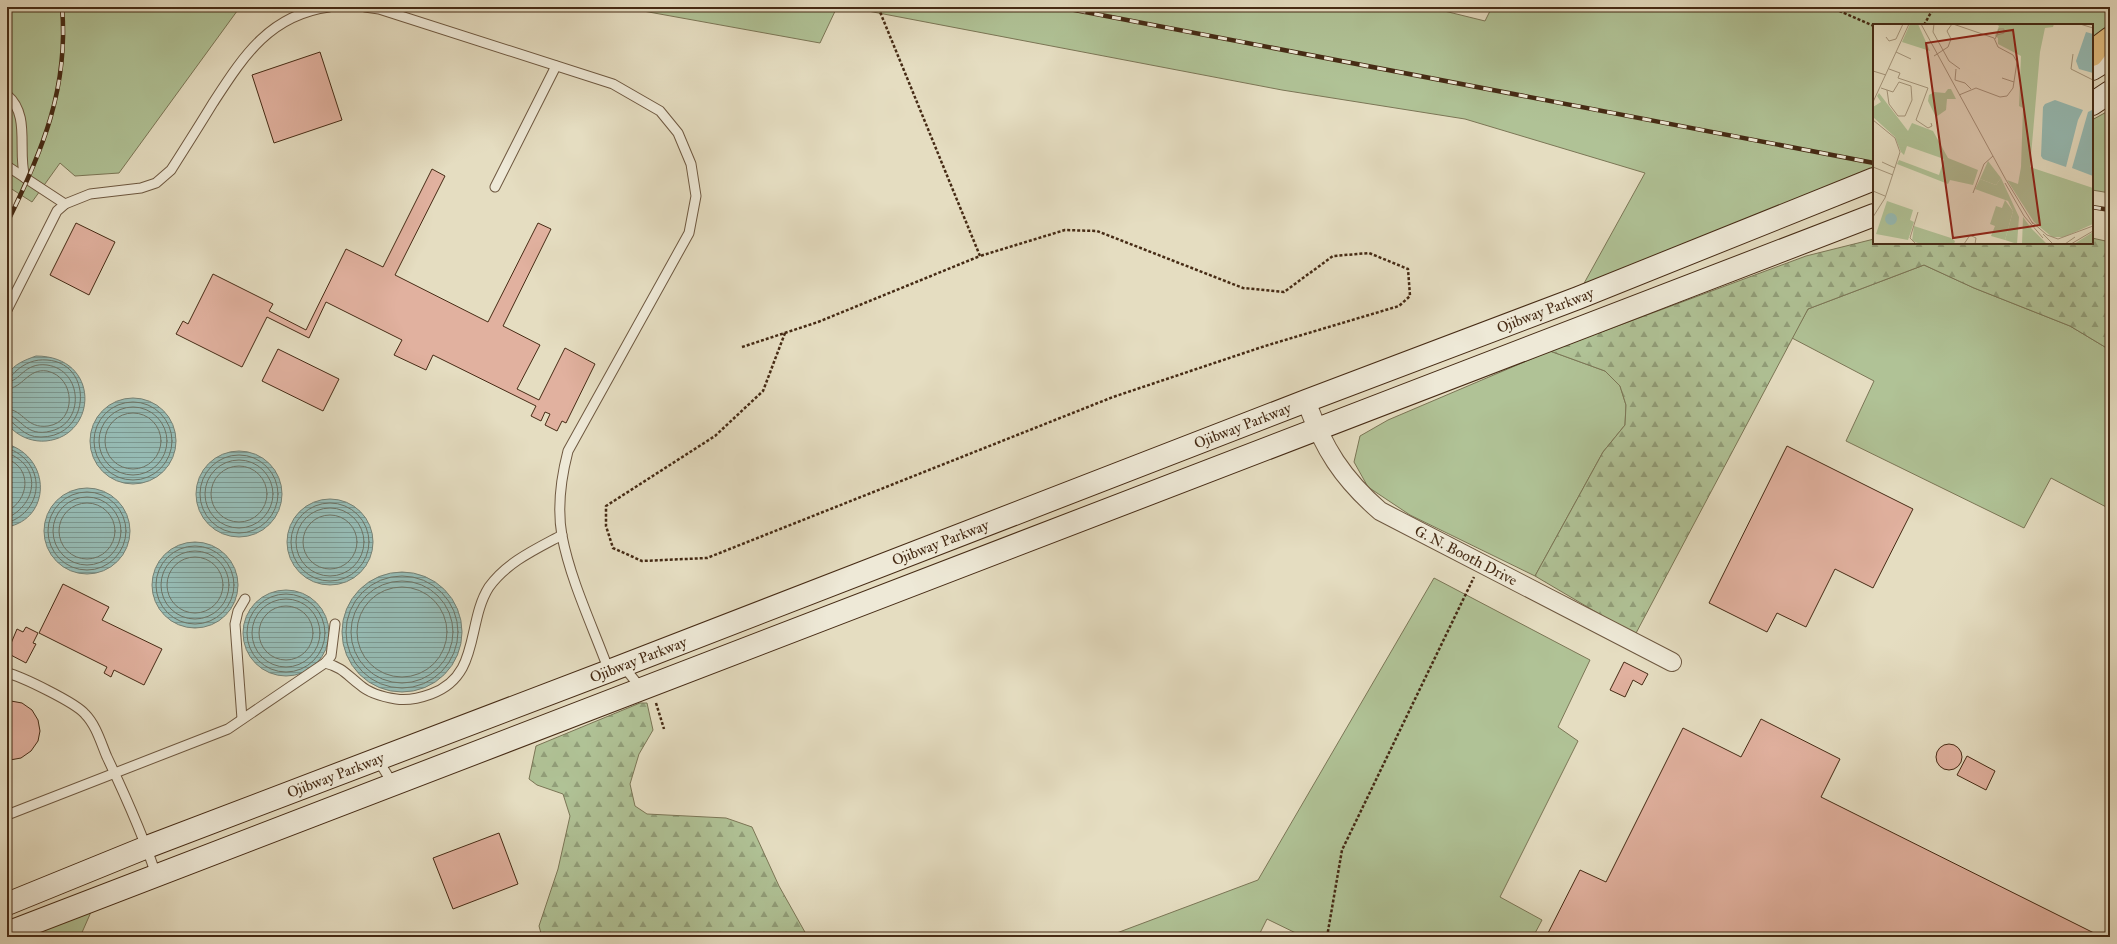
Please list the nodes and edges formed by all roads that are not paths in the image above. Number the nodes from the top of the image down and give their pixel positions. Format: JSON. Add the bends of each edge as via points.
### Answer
{"nodes":[{"id":1,"x":329,"y":7,"type":"edge"},
{"id":2,"x":364,"y":7,"type":"edge"},
{"id":3,"x":2110,"y":38,"type":"edge"},
{"id":4,"x":2093,"y":54,"type":"edge"},
{"id":5,"x":2110,"y":58,"type":"edge"},
{"id":6,"x":556,"y":66,"type":"junction"},
{"id":7,"x":2093,"y":68,"type":"edge"},
{"id":8,"x":2110,"y":92,"type":"edge"},
{"id":9,"x":7,"y":96,"type":"edge"},
{"id":10,"x":2093,"y":103,"type":"edge"},
{"id":11,"x":7,"y":166,"type":"edge"},
{"id":12,"x":25,"y":178,"type":"junction"},
{"id":13,"x":1873,"y":179,"type":"edge"},
{"id":14,"x":495,"y":187,"type":"dead end"},
{"id":15,"x":65,"y":204,"type":"junction"},
{"id":16,"x":1873,"y":215,"type":"edge"},
{"id":17,"x":7,"y":310,"type":"edge"},
{"id":18,"x":1306,"y":401,"type":"junction"},
{"id":19,"x":1316,"y":429,"type":"junction"},
{"id":20,"x":562,"y":535,"type":"junction"},
{"id":21,"x":245,"y":599,"type":"dead end"},
{"id":22,"x":335,"y":624,"type":"dead end"},
{"id":23,"x":1672,"y":662,"type":"dead end"},
{"id":24,"x":325,"y":663,"type":"junction"},
{"id":25,"x":616,"y":669,"type":"junction"},
{"id":26,"x":7,"y":673,"type":"edge"},
{"id":27,"x":646,"y":686,"type":"junction"},
{"id":28,"x":242,"y":719,"type":"junction"},
{"id":29,"x":377,"y":759,"type":"junction"},
{"id":30,"x":115,"y":773,"type":"junction"},
{"id":31,"x":394,"y":784,"type":"junction"},
{"id":32,"x":7,"y":815,"type":"edge"},
{"id":33,"x":147,"y":847,"type":"junction"},
{"id":34,"x":156,"y":875,"type":"junction"},
{"id":35,"x":7,"y":904,"type":"edge"},
{"id":36,"x":7,"y":933,"type":"edge"}],
"edges":[{"from":1,"to":15,"type":"lane","via":[[315,9],[288,20],[261,38],[241,59],[171,170],[156,183],[141,188],[90,194]]},
{"from":2,"to":6,"type":"lane","via":[[379,9]]},
{"from":3,"to":4,"type":"highway"},
{"from":5,"to":7,"type":"main road"},
{"from":6,"to":14,"type":"lane"},
{"from":6,"to":20,"type":"lane","via":[[612,84],[660,111],[678,133],[686,151],[691,164],[696,196],[689,234],[568,451],[562,475]]},
{"from":8,"to":10,"type":"main road"},
{"from":9,"to":12,"type":"lane","via":[[18,110],[22,128],[21,166]]},
{"from":11,"to":12,"type":"lane"},
{"from":12,"to":15,"type":"lane"},
{"from":13,"to":18,"type":"main road","name":"Ojibway Parkway","via":[[1578,298]]},
{"from":15,"to":17,"type":"lane","via":[[57,211]]},
{"from":16,"to":19,"type":"main road","name":"Ojibway Parkway"},
{"from":18,"to":19,"type":"street","name":"G. N. Booth Drive"},
{"from":18,"to":25,"type":"main road","name":"Ojibway Parkway"},
{"from":19,"to":23,"type":"street","name":"G. N. Booth Drive","via":[[1348,480],[1380,511]]},
{"from":19,"to":27,"type":"main road","name":"Ojibway Parkway"},
{"from":20,"to":24,"type":"lane","via":[[502,571],[480,606],[465,665],[438,692],[418,699],[398,700],[377,695],[360,686],[336,666]]},
{"from":20,"to":25,"type":"lane","via":[[570,565]]},
{"from":21,"to":28,"type":"lane","via":[[238,611],[235,624]]},
{"from":22,"to":24,"type":"lane","via":[[330,656]]},
{"from":24,"to":28,"type":"lane"},
{"from":25,"to":27,"type":"lane"},
{"from":25,"to":29,"type":"main road","name":"Ojibway Parkway"},
{"from":26,"to":30,"type":"lane","via":[[74,705],[84,713],[92,724]]},
{"from":27,"to":31,"type":"main road","name":"Ojibway Parkway"},
{"from":28,"to":30,"type":"lane","via":[[228,729]]},
{"from":29,"to":31,"type":"lane"},
{"from":29,"to":33,"type":"main road","name":"Ojibway Parkway"},
{"from":30,"to":32,"type":"lane"},
{"from":30,"to":33,"type":"lane"},
{"from":31,"to":34,"type":"main road","name":"Ojibway Parkway"},
{"from":33,"to":34,"type":"lane"},
{"from":33,"to":35,"type":"main road","name":"Ojibway Parkway"},
{"from":34,"to":36,"type":"main road","name":"Ojibway Parkway"}]}
